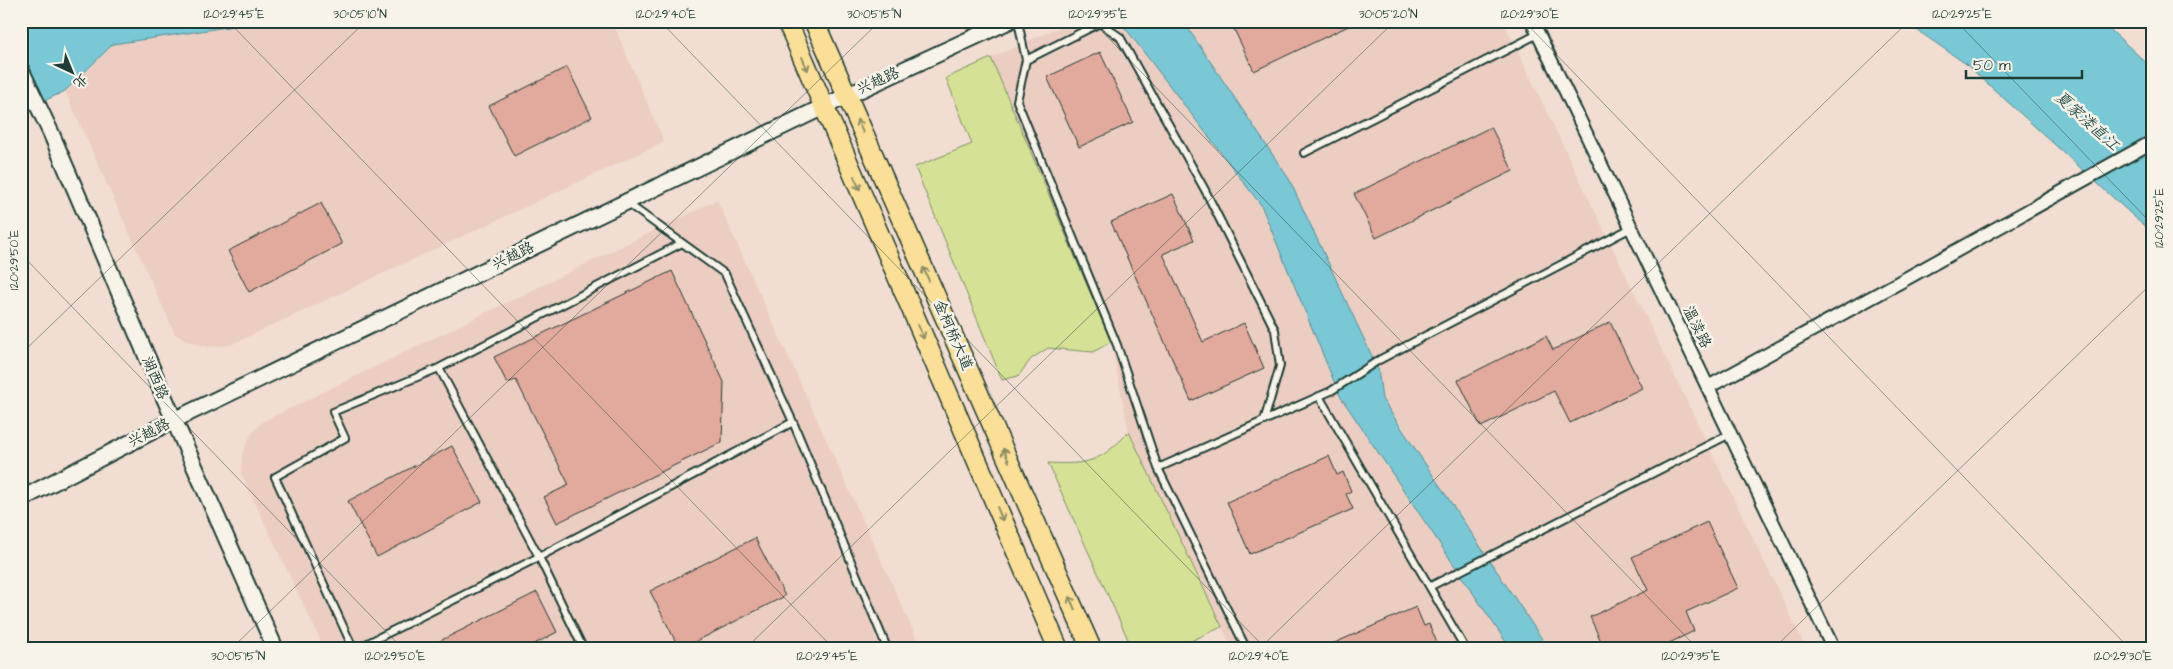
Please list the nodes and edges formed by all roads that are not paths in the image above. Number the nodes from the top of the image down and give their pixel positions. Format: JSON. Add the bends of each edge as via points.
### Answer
{"nodes":[{"id":1,"x":787,"y":21,"type":"edge"},
{"id":2,"x":814,"y":21,"type":"edge"},
{"id":3,"x":1009,"y":21,"type":"edge"},
{"id":4,"x":1018,"y":21,"type":"edge"},
{"id":5,"x":1532,"y":21,"type":"edge"},
{"id":6,"x":1538,"y":34,"type":"junction"},
{"id":7,"x":1026,"y":60,"type":"junction"},
{"id":8,"x":21,"y":70,"type":"edge"},
{"id":9,"x":846,"y":96,"type":"junction"},
{"id":10,"x":823,"y":106,"type":"junction"},
{"id":11,"x":2152,"y":142,"type":"edge"},
{"id":12,"x":1304,"y":153,"type":"dead end"},
{"id":13,"x":626,"y":202,"type":"junction"},
{"id":14,"x":1631,"y":228,"type":"junction"},
{"id":15,"x":682,"y":243,"type":"junction"},
{"id":16,"x":439,"y":368,"type":"junction"},
{"id":17,"x":1708,"y":387,"type":"junction"},
{"id":18,"x":1319,"y":396,"type":"junction"},
{"id":19,"x":174,"y":420,"type":"junction"},
{"id":20,"x":1264,"y":421,"type":"junction"},
{"id":21,"x":793,"y":422,"type":"junction"},
{"id":22,"x":1730,"y":434,"type":"junction"},
{"id":23,"x":1158,"y":468,"type":"junction"},
{"id":24,"x":21,"y":499,"type":"edge"},
{"id":25,"x":540,"y":557,"type":"junction"},
{"id":26,"x":1431,"y":586,"type":"junction"},
{"id":27,"x":276,"y":648,"type":"edge"},
{"id":28,"x":353,"y":648,"type":"edge"},
{"id":29,"x":358,"y":648,"type":"edge"},
{"id":30,"x":584,"y":648,"type":"edge"},
{"id":31,"x":887,"y":648,"type":"edge"},
{"id":32,"x":1058,"y":648,"type":"edge"},
{"id":33,"x":1091,"y":648,"type":"edge"},
{"id":34,"x":1246,"y":648,"type":"edge"},
{"id":35,"x":1465,"y":648,"type":"edge"},
{"id":36,"x":1833,"y":648,"type":"edge"}],
"edges":[{"from":1,"to":10,"type":"main road","name":"金柯桥大道","one_way":true},
{"from":2,"to":9,"type":"main road","name":"金柯桥大道"},
{"from":3,"to":9,"type":"street","name":"兴越路"},
{"from":4,"to":7,"type":"lane"},
{"from":5,"to":6,"type":"street","name":"温渎路"},
{"from":6,"to":12,"type":"lane"},
{"from":6,"to":14,"type":"street","name":"温渎路"},
{"from":7,"to":20,"type":"lane","via":[[1100,23],[1120,37],[1206,190],[1275,330],[1280,366]]},
{"from":7,"to":23,"type":"lane","via":[[1017,101],[1117,345]]},
{"from":8,"to":19,"type":"street","name":"湖西路"},
{"from":9,"to":10,"type":"street","name":"兴越路"},
{"from":33,"to":9,"type":"main road","name":"金柯桥大道","one_way":true},
{"from":10,"to":13,"type":"street","name":"兴越路"},
{"from":10,"to":32,"type":"main road","name":"金柯桥大道","one_way":true},
{"from":11,"to":17,"type":"street"},
{"from":13,"to":15,"type":"lane"},
{"from":13,"to":19,"type":"street","name":"兴越路"},
{"from":14,"to":17,"type":"street","name":"温渎路"},
{"from":14,"to":18,"type":"lane","via":[[1379,360]]},
{"from":15,"to":16,"type":"lane"},
{"from":15,"to":21,"type":"lane","via":[[725,274]]},
{"from":16,"to":25,"type":"lane"},
{"from":16,"to":28,"type":"lane","via":[[333,412],[345,438],[274,477]]},
{"from":17,"to":22,"type":"street","name":"温渎路"},
{"from":18,"to":20,"type":"lane"},
{"from":18,"to":26,"type":"lane"},
{"from":19,"to":24,"type":"street","name":"兴越路"},
{"from":19,"to":27,"type":"street","name":"湖西路"},
{"from":20,"to":23,"type":"lane"},
{"from":21,"to":25,"type":"lane"},
{"from":21,"to":31,"type":"lane"},
{"from":22,"to":26,"type":"lane"},
{"from":22,"to":36,"type":"street","name":"温渎路"},
{"from":23,"to":34,"type":"lane"},
{"from":25,"to":29,"type":"lane"},
{"from":25,"to":30,"type":"lane"},
{"from":26,"to":35,"type":"lane"}]}
